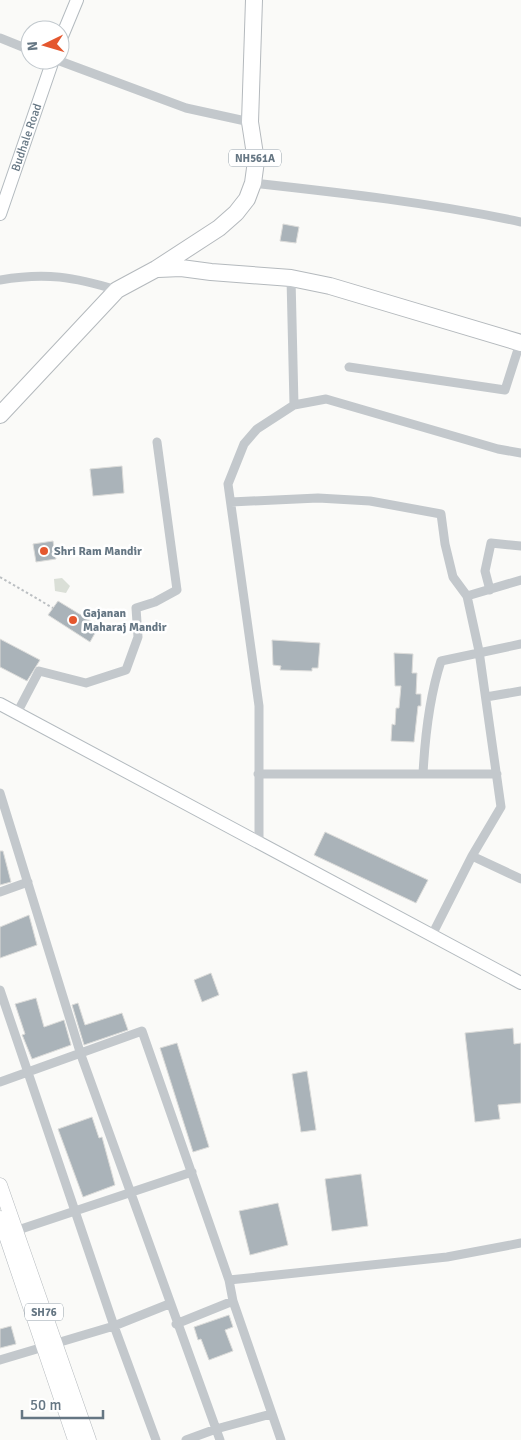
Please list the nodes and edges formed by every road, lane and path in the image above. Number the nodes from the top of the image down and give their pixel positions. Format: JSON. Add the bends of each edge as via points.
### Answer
{"nodes":[{"id":1,"x":76,"y":0,"type":"edge"},
{"id":2,"x":254,"y":0,"type":"edge"},
{"id":3,"x":68,"y":20,"type":"edge"},
{"id":4,"x":0,"y":38,"type":"edge"},
{"id":5,"x":20,"y":46,"type":"edge"},
{"id":6,"x":70,"y":65,"type":"edge"},
{"id":7,"x":50,"y":70,"type":"edge"},
{"id":8,"x":250,"y":122,"type":"junction"},
{"id":9,"x":253,"y":183,"type":"junction"},
{"id":10,"x":0,"y":214,"type":"edge"},
{"id":11,"x":521,"y":222,"type":"edge"},
{"id":12,"x":156,"y":269,"type":"junction"},
{"id":13,"x":291,"y":278,"type":"junction"},
{"id":14,"x":0,"y":280,"type":"edge"},
{"id":15,"x":118,"y":290,"type":"junction"},
{"id":16,"x":520,"y":343,"type":"edge"},
{"id":17,"x":349,"y":367,"type":"dead end"},
{"id":18,"x":294,"y":405,"type":"junction"},
{"id":19,"x":0,"y":415,"type":"edge"},
{"id":20,"x":157,"y":442,"type":"dead end"},
{"id":21,"x":521,"y":453,"type":"edge"},
{"id":22,"x":231,"y":502,"type":"junction"},
{"id":23,"x":521,"y":546,"type":"edge"},
{"id":24,"x":0,"y":577,"type":"edge"},
{"id":25,"x":521,"y":580,"type":"edge"},
{"id":26,"x":490,"y":590,"type":"junction"},
{"id":27,"x":467,"y":596,"type":"junction"},
{"id":28,"x":53,"y":608,"type":"dead end"},
{"id":29,"x":521,"y":644,"type":"edge"},
{"id":30,"x":479,"y":651,"type":"junction"},
{"id":31,"x":521,"y":691,"type":"edge"},
{"id":32,"x":486,"y":697,"type":"junction"},
{"id":33,"x":0,"y":704,"type":"edge"},
{"id":34,"x":17,"y":713,"type":"junction"},
{"id":35,"x":258,"y":774,"type":"junction"},
{"id":36,"x":423,"y":774,"type":"junction"},
{"id":37,"x":497,"y":774,"type":"junction"},
{"id":38,"x":0,"y":792,"type":"edge"},
{"id":39,"x":259,"y":842,"type":"junction"},
{"id":40,"x":472,"y":856,"type":"junction"},
{"id":41,"x":521,"y":879,"type":"edge"},
{"id":42,"x":28,"y":882,"type":"junction"},
{"id":43,"x":0,"y":892,"type":"edge"},
{"id":44,"x":432,"y":935,"type":"junction"},
{"id":45,"x":521,"y":983,"type":"edge"},
{"id":46,"x":0,"y":990,"type":"edge"},
{"id":47,"x":81,"y":1055,"type":"junction"},
{"id":48,"x":28,"y":1073,"type":"junction"},
{"id":49,"x":0,"y":1082,"type":"edge"},
{"id":50,"x":192,"y":1172,"type":"junction"},
{"id":51,"x":0,"y":1185,"type":"edge"},
{"id":52,"x":130,"y":1194,"type":"junction"},
{"id":53,"x":74,"y":1212,"type":"junction"},
{"id":54,"x":0,"y":1218,"type":"edge"},
{"id":55,"x":7,"y":1234,"type":"edge"},
{"id":56,"x":521,"y":1243,"type":"edge"},
{"id":57,"x":229,"y":1280,"type":"junction"},
{"id":58,"x":233,"y":1301,"type":"junction"},
{"id":59,"x":169,"y":1304,"type":"junction"},
{"id":60,"x":176,"y":1324,"type":"junction"},
{"id":61,"x":114,"y":1326,"type":"junction"},
{"id":62,"x":50,"y":1346,"type":"junction"},
{"id":63,"x":0,"y":1360,"type":"edge"},
{"id":64,"x":271,"y":1414,"type":"junction"},
{"id":65,"x":216,"y":1429,"type":"junction"},
{"id":66,"x":75,"y":1440,"type":"edge"},
{"id":67,"x":89,"y":1440,"type":"edge"},
{"id":68,"x":156,"y":1440,"type":"edge"},
{"id":69,"x":186,"y":1440,"type":"edge"},
{"id":70,"x":220,"y":1440,"type":"edge"},
{"id":71,"x":282,"y":1440,"type":"edge"}],
"edges":[{"from":1,"to":3,"type":"street"},
{"from":2,"to":8,"type":"highway","number":"NH561A"},
{"from":4,"to":5,"type":"street"},
{"from":6,"to":8,"type":"street","via":[[186,108]]},
{"from":7,"to":10,"type":"street","name":"Budhale Road"},
{"from":8,"to":9,"type":"highway","number":"NH561A","via":[[256,161]]},
{"from":9,"to":11,"type":"street","via":[[398,200]]},
{"from":9,"to":12,"type":"highway","number":"NH561A","via":[[236,213],[219,228]]},
{"from":12,"to":13,"type":"highway","via":[[181,268]]},
{"from":12,"to":15,"type":"highway","number":"NH561A"},
{"from":13,"to":16,"type":"highway","via":[[330,286]]},
{"from":13,"to":18,"type":"street"},
{"from":14,"to":15,"type":"street","via":[[40,275],[82,280]]},
{"from":15,"to":19,"type":"highway","number":"NH561A"},
{"from":16,"to":17,"type":"street","via":[[505,390]]},
{"from":18,"to":21,"type":"street","via":[[326,399]]},
{"from":18,"to":22,"type":"street","via":[[257,429],[244,444],[228,484]]},
{"from":20,"to":34,"type":"street","via":[[177,590],[136,608],[138,637],[126,670],[86,683],[39,671]]},
{"from":22,"to":27,"type":"street","via":[[318,498],[370,502],[441,514],[453,577]]},
{"from":22,"to":35,"type":"street","via":[[259,706]]},
{"from":23,"to":26,"type":"street","via":[[491,543],[485,571]]},
{"from":24,"to":28,"type":"path"},
{"from":25,"to":26,"type":"street"},
{"from":26,"to":27,"type":"street"},
{"from":27,"to":30,"type":"street"},
{"from":29,"to":30,"type":"street"},
{"from":30,"to":32,"type":"street"},
{"from":30,"to":36,"type":"street","via":[[441,661],[425,732]]},
{"from":31,"to":32,"type":"street"},
{"from":32,"to":37,"type":"street"},
{"from":33,"to":34,"type":"street"},
{"from":34,"to":39,"type":"street"},
{"from":35,"to":36,"type":"street"},
{"from":35,"to":39,"type":"street"},
{"from":36,"to":37,"type":"street"},
{"from":37,"to":40,"type":"street","via":[[501,807]]},
{"from":38,"to":42,"type":"street"},
{"from":39,"to":44,"type":"street"},
{"from":40,"to":41,"type":"street"},
{"from":40,"to":44,"type":"street"},
{"from":42,"to":43,"type":"street"},
{"from":42,"to":47,"type":"street"},
{"from":44,"to":45,"type":"street"},
{"from":46,"to":48,"type":"street"},
{"from":47,"to":48,"type":"street"},
{"from":47,"to":50,"type":"street","via":[[142,1031]]},
{"from":47,"to":52,"type":"street"},
{"from":48,"to":49,"type":"street"},
{"from":48,"to":53,"type":"street"},
{"from":50,"to":52,"type":"street"},
{"from":50,"to":57,"type":"street"},
{"from":51,"to":55,"type":"main road","number":"SH76"},
{"from":52,"to":53,"type":"street"},
{"from":52,"to":59,"type":"street"},
{"from":53,"to":55,"type":"street"},
{"from":53,"to":61,"type":"street"},
{"from":54,"to":55,"type":"main road","number":"SH76"},
{"from":55,"to":62,"type":"main road","number":"SH76"},
{"from":56,"to":57,"type":"street","via":[[447,1257]]},
{"from":57,"to":58,"type":"street"},
{"from":58,"to":60,"type":"street"},
{"from":58,"to":64,"type":"street"},
{"from":59,"to":60,"type":"street"},
{"from":59,"to":61,"type":"street"},
{"from":60,"to":65,"type":"street"},
{"from":61,"to":62,"type":"street"},
{"from":61,"to":68,"type":"street"},
{"from":62,"to":63,"type":"street"},
{"from":62,"to":66,"type":"main road","number":"SH76"},
{"from":62,"to":67,"type":"main road","number":"SH76"},
{"from":64,"to":65,"type":"street"},
{"from":64,"to":71,"type":"street"},
{"from":65,"to":69,"type":"street"},
{"from":65,"to":70,"type":"street"}]}
